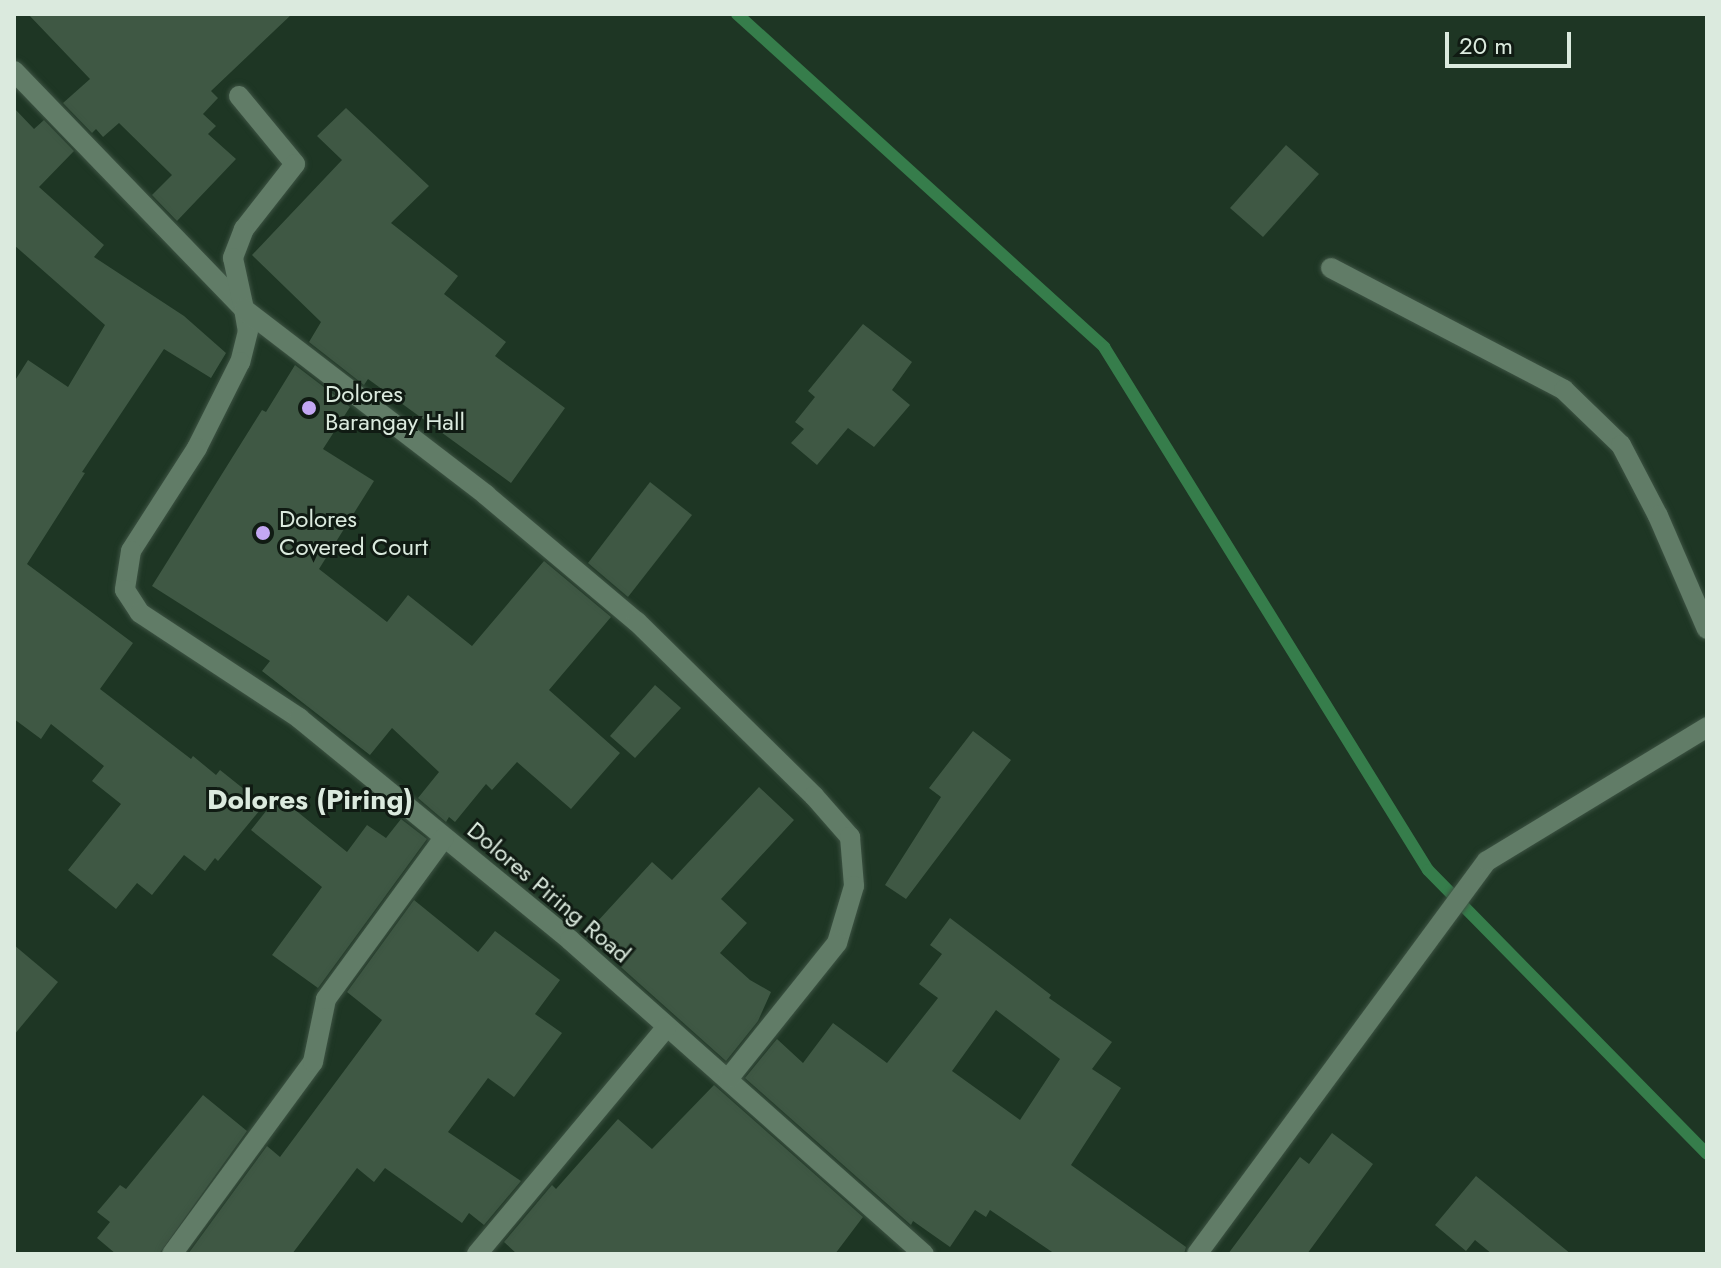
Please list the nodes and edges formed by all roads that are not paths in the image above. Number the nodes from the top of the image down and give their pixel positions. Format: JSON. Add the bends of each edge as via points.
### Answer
{"nodes":[{"id":1,"x":14,"y":71,"type":"edge"},
{"id":2,"x":239,"y":96,"type":"dead end"},
{"id":3,"x":1331,"y":268,"type":"dead end"},
{"id":4,"x":244,"y":309,"type":"junction"},
{"id":5,"x":1707,"y":629,"type":"edge"},
{"id":6,"x":1707,"y":727,"type":"edge"},
{"id":7,"x":444,"y":838,"type":"junction"},
{"id":8,"x":666,"y":1028,"type":"junction"},
{"id":9,"x":729,"y":1078,"type":"junction"},
{"id":10,"x":172,"y":1254,"type":"edge"},
{"id":11,"x":477,"y":1254,"type":"edge"},
{"id":12,"x":924,"y":1254,"type":"edge"},
{"id":13,"x":1197,"y":1254,"type":"edge"}],
"edges":[{"from":1,"to":4,"type":"street"},
{"from":2,"to":4,"type":"street","via":[[295,164],[244,229],[233,258]]},
{"from":3,"to":5,"type":"street","via":[[1564,390],[1621,445]]},
{"from":4,"to":7,"type":"street","name":"Dolores Piring Road","via":[[248,331],[240,362],[197,448],[131,551],[125,590],[140,613],[299,718]]},
{"from":4,"to":9,"type":"street","via":[[486,495],[637,622],[850,837],[854,886],[837,943]]},
{"from":6,"to":13,"type":"street","via":[[1487,861]]},
{"from":7,"to":8,"type":"street","name":"Dolores Piring Road","via":[[570,940]]},
{"from":7,"to":10,"type":"street","via":[[326,999],[313,1062]]},
{"from":8,"to":9,"type":"street","name":"Dolores Piring Road"},
{"from":8,"to":11,"type":"street"},
{"from":9,"to":12,"type":"street","name":"Dolores Piring Road"}]}
